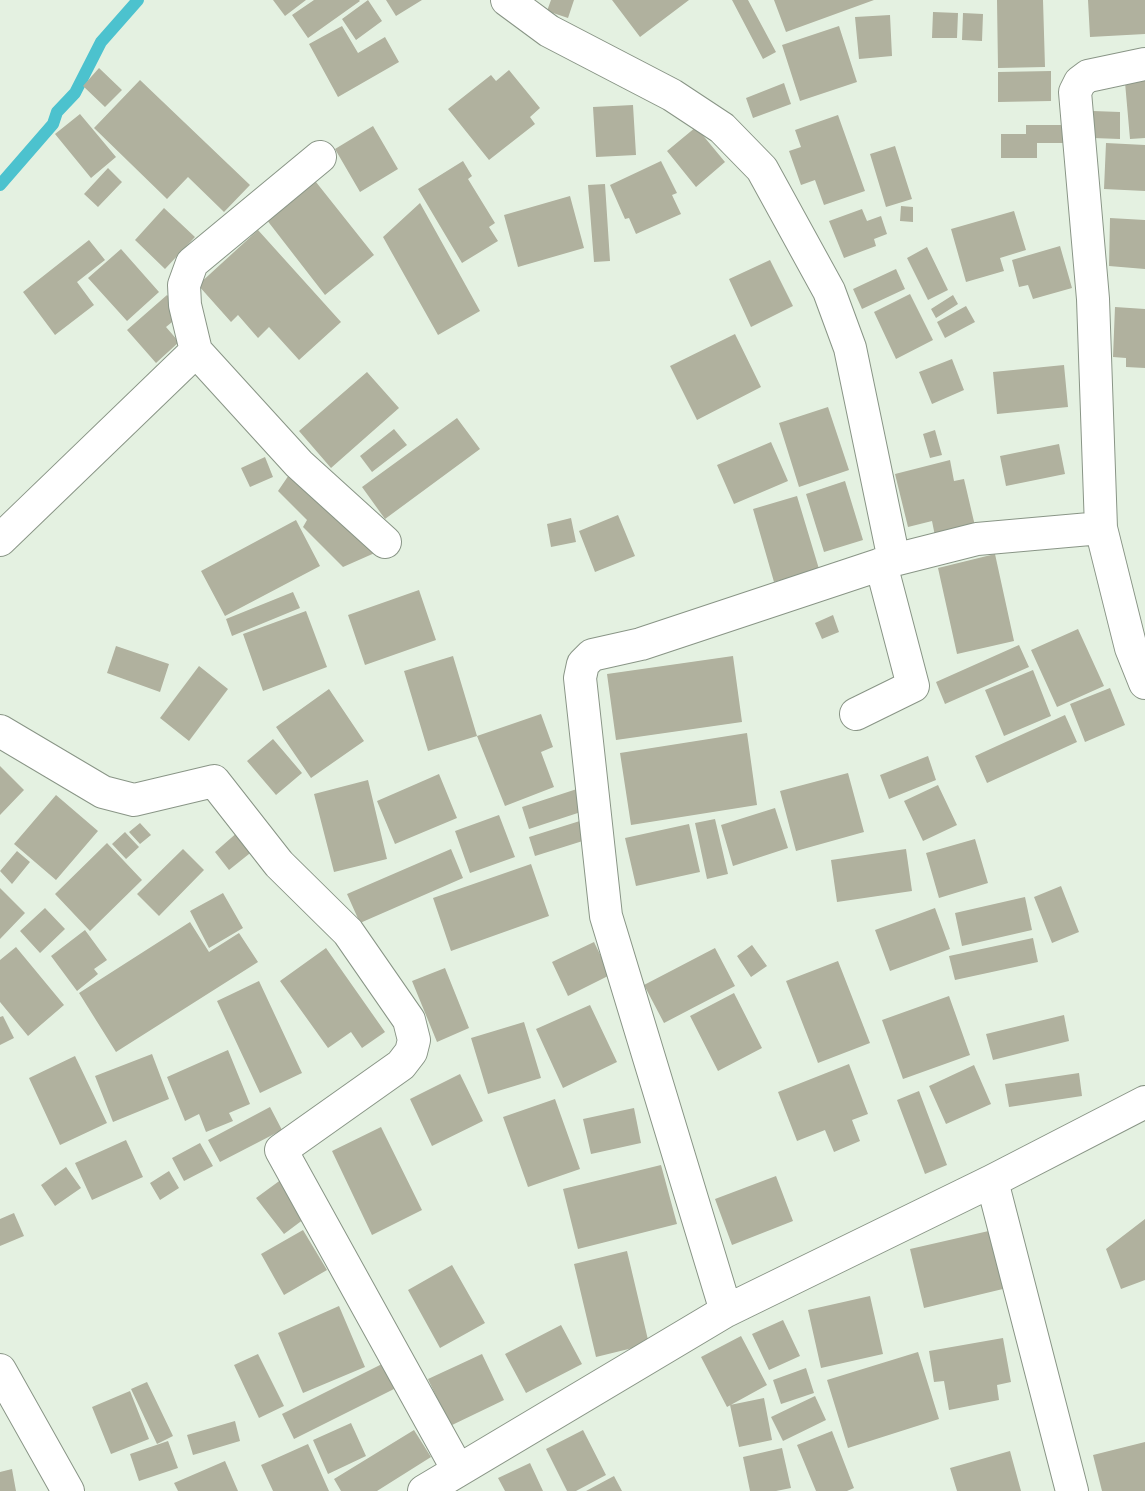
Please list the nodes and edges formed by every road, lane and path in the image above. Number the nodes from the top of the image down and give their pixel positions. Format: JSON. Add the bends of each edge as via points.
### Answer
{"nodes":[{"id":1,"x":507,"y":0,"type":"edge"},
{"id":2,"x":1145,"y":64,"type":"edge"},
{"id":3,"x":320,"y":157,"type":"dead end"},
{"id":4,"x":196,"y":351,"type":"junction"},
{"id":5,"x":1101,"y":528,"type":"junction"},
{"id":6,"x":0,"y":540,"type":"edge"},
{"id":7,"x":385,"y":542,"type":"dead end"},
{"id":8,"x":887,"y":562,"type":"junction"},
{"id":9,"x":1145,"y":683,"type":"edge"},
{"id":10,"x":856,"y":714,"type":"dead end"},
{"id":11,"x":0,"y":731,"type":"edge"},
{"id":12,"x":1145,"y":1102,"type":"edge"},
{"id":13,"x":992,"y":1181,"type":"junction"},
{"id":14,"x":726,"y":1311,"type":"junction"},
{"id":15,"x":0,"y":1370,"type":"edge"},
{"id":16,"x":458,"y":1470,"type":"junction"},
{"id":17,"x":68,"y":1491,"type":"edge"},
{"id":18,"x":424,"y":1491,"type":"edge"},
{"id":19,"x":1072,"y":1491,"type":"edge"}],
"edges":[{"from":1,"to":8,"type":"street","via":[[549,31],[672,95],[722,128],[762,169],[829,291],[850,348]]},
{"from":2,"to":5,"type":"street","via":[[1088,76],[1075,92],[1093,299]]},
{"from":3,"to":4,"type":"street","via":[[192,263],[184,285]]},
{"from":4,"to":6,"type":"street"},
{"from":4,"to":7,"type":"street","via":[[299,464]]},
{"from":5,"to":8,"type":"street","via":[[977,539]]},
{"from":5,"to":9,"type":"street","via":[[1131,648]]},
{"from":8,"to":10,"type":"street","via":[[913,686]]},
{"from":8,"to":14,"type":"street","via":[[641,644],[592,655],[583,664],[580,678],[606,916]]},
{"from":11,"to":16,"type":"street","via":[[103,792],[134,800],[214,781],[279,864],[348,932],[409,1020],[414,1040],[401,1065],[280,1150]]},
{"from":12,"to":13,"type":"street"},
{"from":13,"to":14,"type":"street"},
{"from":13,"to":19,"type":"street"},
{"from":14,"to":16,"type":"street"},
{"from":15,"to":17,"type":"street"},
{"from":16,"to":18,"type":"street"}]}
